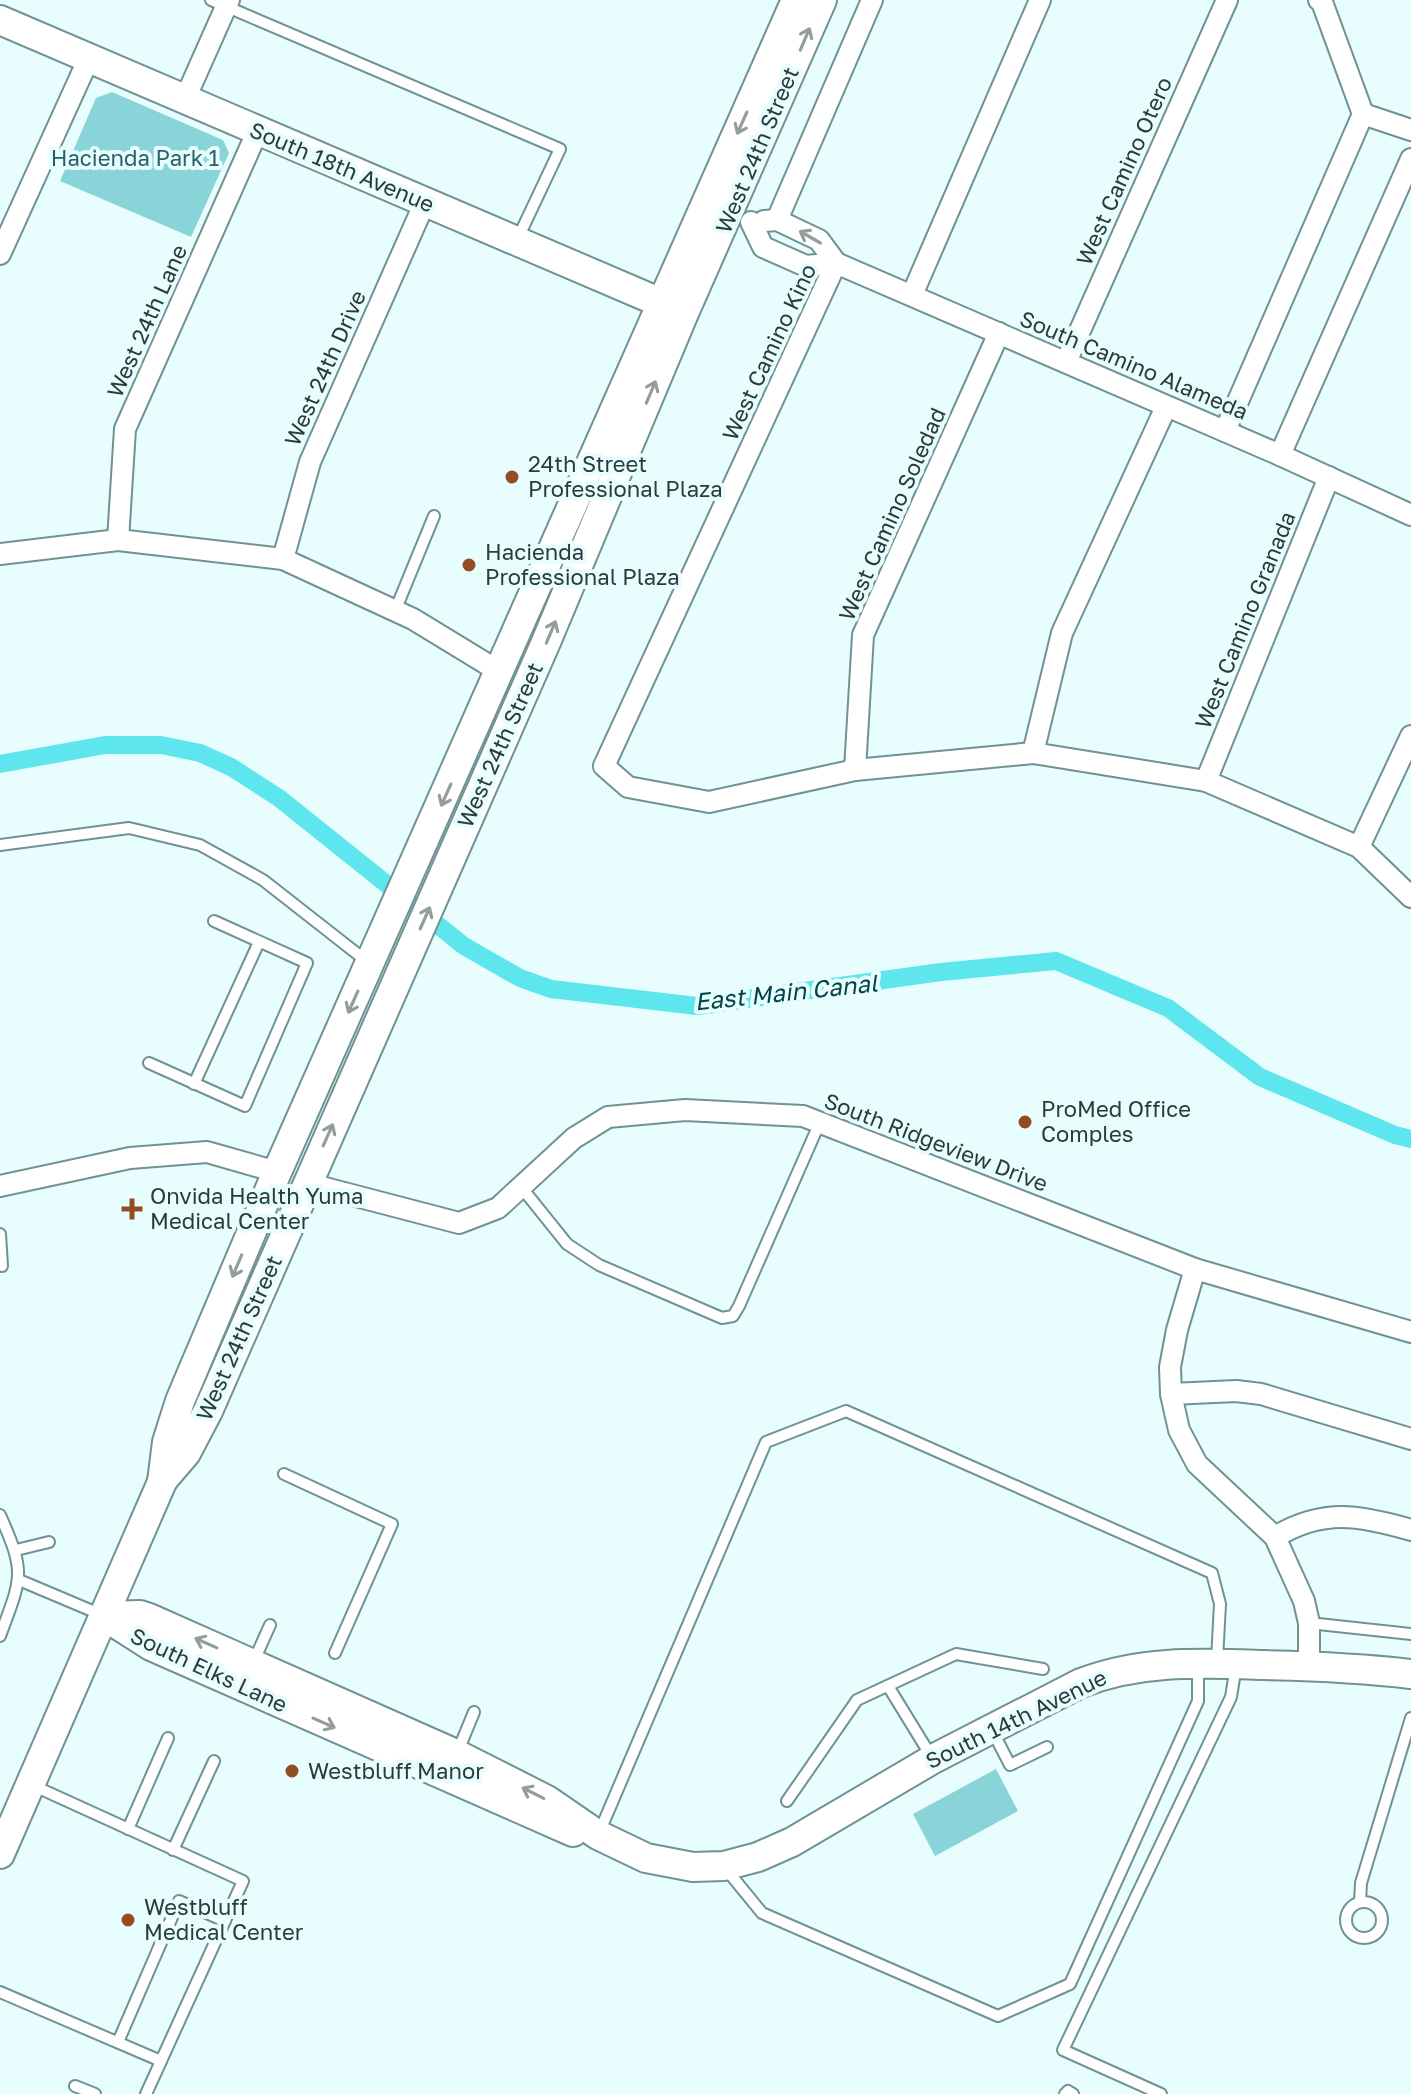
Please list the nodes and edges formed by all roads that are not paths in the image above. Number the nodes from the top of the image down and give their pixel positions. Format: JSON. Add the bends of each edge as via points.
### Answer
{"nodes":[{"id":1,"x":796,"y":0,"type":"edge"},
{"id":2,"x":822,"y":0,"type":"edge"},
{"id":3,"x":872,"y":0,"type":"edge"},
{"id":4,"x":1040,"y":0,"type":"edge"},
{"id":5,"x":1227,"y":0,"type":"edge"},
{"id":6,"x":1319,"y":0,"type":"edge"},
{"id":7,"x":222,"y":2,"type":"edge"},
{"id":8,"x":0,"y":20,"type":"edge"},
{"id":9,"x":89,"y":58,"type":"junction"},
{"id":10,"x":185,"y":99,"type":"junction"},
{"id":11,"x":1363,"y":114,"type":"junction"},
{"id":12,"x":258,"y":130,"type":"junction"},
{"id":13,"x":1411,"y":130,"type":"edge"},
{"id":14,"x":1411,"y":159,"type":"edge"},
{"id":15,"x":425,"y":202,"type":"junction"},
{"id":16,"x":729,"y":213,"type":"junction"},
{"id":17,"x":777,"y":220,"type":"junction"},
{"id":18,"x":517,"y":242,"type":"junction"},
{"id":19,"x":0,"y":254,"type":"edge"},
{"id":20,"x":836,"y":263,"type":"junction"},
{"id":21,"x":912,"y":295,"type":"junction"},
{"id":22,"x":674,"y":309,"type":"junction"},
{"id":23,"x":999,"y":333,"type":"junction"},
{"id":24,"x":1066,"y":362,"type":"junction"},
{"id":25,"x":1166,"y":407,"type":"junction"},
{"id":26,"x":1225,"y":431,"type":"junction"},
{"id":27,"x":1280,"y":455,"type":"junction"},
{"id":28,"x":1329,"y":477,"type":"junction"},
{"id":29,"x":1411,"y":515,"type":"edge"},
{"id":30,"x":434,"y":516,"type":"dead end"},
{"id":31,"x":118,"y":540,"type":"junction"},
{"id":32,"x":0,"y":554,"type":"edge"},
{"id":33,"x":283,"y":559,"type":"junction"},
{"id":34,"x":395,"y":611,"type":"junction"},
{"id":35,"x":500,"y":672,"type":"junction"},
{"id":36,"x":1411,"y":736,"type":"edge"},
{"id":37,"x":1033,"y":753,"type":"junction"},
{"id":38,"x":855,"y":770,"type":"junction"},
{"id":39,"x":1206,"y":781,"type":"junction"},
{"id":40,"x":474,"y":803,"type":"junction"},
{"id":41,"x":0,"y":845,"type":"edge"},
{"id":42,"x":1359,"y":847,"type":"junction"},
{"id":43,"x":1411,"y":897,"type":"edge"},
{"id":44,"x":214,"y":921,"type":"dead end"},
{"id":45,"x":259,"y":942,"type":"junction"},
{"id":46,"x":370,"y":964,"type":"junction"},
{"id":47,"x":149,"y":1063,"type":"dead end"},
{"id":48,"x":194,"y":1084,"type":"junction"},
{"id":49,"x":820,"y":1122,"type":"junction"},
{"id":50,"x":277,"y":1172,"type":"junction"},
{"id":51,"x":306,"y":1183,"type":"junction"},
{"id":52,"x":0,"y":1186,"type":"edge"},
{"id":53,"x":522,"y":1188,"type":"junction"},
{"id":54,"x":0,"y":1234,"type":"edge"},
{"id":55,"x":2,"y":1266,"type":"edge"},
{"id":56,"x":1195,"y":1269,"type":"junction"},
{"id":57,"x":1411,"y":1332,"type":"edge"},
{"id":58,"x":1171,"y":1394,"type":"junction"},
{"id":59,"x":1411,"y":1439,"type":"edge"},
{"id":60,"x":284,"y":1474,"type":"dead end"},
{"id":61,"x":162,"y":1482,"type":"junction"},
{"id":62,"x":0,"y":1515,"type":"edge"},
{"id":63,"x":1411,"y":1530,"type":"edge"},
{"id":64,"x":1275,"y":1537,"type":"junction"},
{"id":65,"x":49,"y":1542,"type":"dead end"},
{"id":66,"x":16,"y":1550,"type":"junction"},
{"id":67,"x":19,"y":1580,"type":"junction"},
{"id":68,"x":104,"y":1616,"type":"junction"},
{"id":69,"x":1309,"y":1623,"type":"junction"},
{"id":70,"x":270,"y":1625,"type":"dead end"},
{"id":71,"x":1411,"y":1634,"type":"edge"},
{"id":72,"x":0,"y":1636,"type":"edge"},
{"id":73,"x":335,"y":1653,"type":"dead end"},
{"id":74,"x":1217,"y":1663,"type":"junction"},
{"id":75,"x":1309,"y":1666,"type":"junction"},
{"id":76,"x":1043,"y":1669,"type":"dead end"},
{"id":77,"x":1411,"y":1674,"type":"edge"},
{"id":78,"x":248,"y":1675,"type":"junction"},
{"id":79,"x":888,"y":1686,"type":"junction"},
{"id":80,"x":474,"y":1712,"type":"dead end"},
{"id":81,"x":1411,"y":1718,"type":"edge"},
{"id":82,"x":992,"y":1729,"type":"junction"},
{"id":83,"x":168,"y":1738,"type":"dead end"},
{"id":84,"x":1047,"y":1747,"type":"dead end"},
{"id":85,"x":933,"y":1759,"type":"junction"},
{"id":86,"x":214,"y":1761,"type":"dead end"},
{"id":87,"x":451,"y":1766,"type":"junction"},
{"id":88,"x":30,"y":1785,"type":"junction"},
{"id":89,"x":787,"y":1801,"type":"dead end"},
{"id":90,"x":128,"y":1829,"type":"junction"},
{"id":91,"x":598,"y":1835,"type":"junction"},
{"id":92,"x":173,"y":1850,"type":"junction"},
{"id":93,"x":0,"y":1854,"type":"edge"},
{"id":94,"x":724,"y":1866,"type":"junction"},
{"id":95,"x":693,"y":1867,"type":"joint"},
{"id":96,"x":1360,"y":1902,"type":"dead end"},
{"id":97,"x":225,"y":1921,"type":"junction"},
{"id":98,"x":0,"y":1992,"type":"edge"},
{"id":99,"x":118,"y":2042,"type":"junction"},
{"id":100,"x":161,"y":2061,"type":"junction"},
{"id":101,"x":75,"y":2086,"type":"dead end"},
{"id":102,"x":95,"y":2094,"type":"edge"},
{"id":103,"x":146,"y":2094,"type":"edge"},
{"id":104,"x":1065,"y":2094,"type":"edge"},
{"id":105,"x":1073,"y":2094,"type":"edge"},
{"id":106,"x":1161,"y":2094,"type":"edge"}],
"edges":[{"from":1,"to":16,"type":"main road","name":"West 24th Street","one_way":true},
{"from":16,"to":2,"type":"main road","name":"West 24th Street","one_way":true},
{"from":3,"to":17,"type":"street"},
{"from":4,"to":21,"type":"street"},
{"from":5,"to":24,"type":"street","name":"West Camino Otero"},
{"from":6,"to":11,"type":"street"},
{"from":7,"to":10,"type":"street"},
{"from":7,"to":18,"type":"lane","via":[[560,149]]},
{"from":8,"to":9,"type":"main road","name":"South 18th Avenue"},
{"from":9,"to":10,"type":"main road","name":"South 18th Avenue"},
{"from":9,"to":19,"type":"street"},
{"from":10,"to":12,"type":"main road","name":"South 18th Avenue"},
{"from":11,"to":13,"type":"street"},
{"from":11,"to":26,"type":"street"},
{"from":12,"to":15,"type":"main road","name":"South 18th Avenue"},
{"from":12,"to":31,"type":"street","name":"West 24th Lane","via":[[125,429]]},
{"from":14,"to":27,"type":"street"},
{"from":15,"to":18,"type":"main road","name":"South 18th Avenue"},
{"from":15,"to":33,"type":"street","name":"West 24th Drive","via":[[310,462]]},
{"from":16,"to":17,"type":"street","name":"South Camino Alameda"},
{"from":16,"to":20,"type":"street","name":"South Camino Alameda","via":[[763,247],[806,266]]},
{"from":16,"to":22,"type":"main road","name":"West 24th Street"},
{"from":20,"to":17,"type":"street","name":"South Camino Alameda","one_way":true,"via":[[819,240]]},
{"from":18,"to":22,"type":"main road","name":"South 18th Avenue"},
{"from":20,"to":21,"type":"street","name":"South Camino Alameda"},
{"from":20,"to":38,"type":"street","name":"West Camino Kino","via":[[604,766],[628,787],[709,802]]},
{"from":21,"to":23,"type":"street","name":"South Camino Alameda"},
{"from":22,"to":35,"type":"main road","name":"West 24th Street"},
{"from":40,"to":22,"type":"main road","name":"West 24th Street","one_way":true,"via":[[546,642]]},
{"from":23,"to":24,"type":"street","name":"South Camino Alameda"},
{"from":23,"to":38,"type":"street","name":"West Camino Soledad","via":[[863,635]]},
{"from":24,"to":25,"type":"street","name":"South Camino Alameda"},
{"from":25,"to":26,"type":"street","name":"South Camino Alameda"},
{"from":25,"to":37,"type":"street","via":[[1062,633]]},
{"from":26,"to":27,"type":"street","name":"South Camino Alameda"},
{"from":27,"to":28,"type":"street","name":"South Camino Alameda"},
{"from":28,"to":29,"type":"street","name":"South Camino Alameda"},
{"from":28,"to":39,"type":"street","name":"West Camino Granada"},
{"from":30,"to":34,"type":"lane"},
{"from":31,"to":32,"type":"street"},
{"from":31,"to":33,"type":"street"},
{"from":33,"to":34,"type":"street"},
{"from":34,"to":35,"type":"street"},
{"from":35,"to":40,"type":"main road","via":[[509,684],[508,696],[476,774]]},
{"from":35,"to":46,"type":"main road","name":"West 24th Street","one_way":true},
{"from":36,"to":42,"type":"street"},
{"from":37,"to":38,"type":"street"},
{"from":37,"to":39,"type":"street"},
{"from":39,"to":42,"type":"street"},
{"from":51,"to":40,"type":"main road","name":"West 24th Street","one_way":true},
{"from":41,"to":46,"type":"lane","via":[[129,828],[200,845],[263,880]]},
{"from":42,"to":43,"type":"street"},
{"from":44,"to":45,"type":"lane"},
{"from":45,"to":48,"type":"lane"},
{"from":45,"to":48,"type":"lane","via":[[307,963],[245,1106]]},
{"from":46,"to":50,"type":"main road","name":"West 24th Street","one_way":true},
{"from":47,"to":48,"type":"lane"},
{"from":49,"to":53,"type":"street","name":"South Ridgeview Drive","via":[[803,1116],[685,1110],[608,1117],[574,1138]]},
{"from":49,"to":53,"type":"lane","via":[[733,1316],[722,1318],[599,1265],[567,1244]]},
{"from":49,"to":56,"type":"street","name":"South Ridgeview Drive"},
{"from":50,"to":51,"type":"main road"},
{"from":50,"to":52,"type":"street","via":[[207,1152],[130,1158]]},
{"from":50,"to":61,"type":"main road","name":"West 24th Street","one_way":true,"via":[[180,1401]]},
{"from":51,"to":53,"type":"street","name":"South Ridgeview Drive","via":[[459,1223],[498,1208]]},
{"from":51,"to":61,"type":"main road","name":"West 24th Street","via":[[208,1411],[186,1453]]},
{"from":54,"to":55,"type":"lane"},
{"from":56,"to":57,"type":"street","name":"South Ridgeview Drive"},
{"from":56,"to":58,"type":"street","via":[[1177,1330]]},
{"from":58,"to":59,"type":"street","via":[[1261,1394]]},
{"from":58,"to":64,"type":"street","via":[[1179,1430],[1197,1464]]},
{"from":60,"to":73,"type":"lane","via":[[392,1524]]},
{"from":61,"to":68,"type":"main road","name":"West 24th Street"},
{"from":62,"to":66,"type":"lane"},
{"from":63,"to":64,"type":"street","via":[[1377,1521],[1321,1517]]},
{"from":64,"to":69,"type":"street"},
{"from":65,"to":66,"type":"lane"},
{"from":66,"to":67,"type":"lane"},
{"from":67,"to":68,"type":"lane"},
{"from":67,"to":72,"type":"lane"},
{"from":68,"to":78,"type":"main road","name":"South Elks Lane","via":[[149,1618]]},
{"from":68,"to":88,"type":"main road","name":"West 24th Street"},
{"from":69,"to":71,"type":"lane"},
{"from":69,"to":75,"type":"street"},
{"from":70,"to":78,"type":"lane"},
{"from":74,"to":75,"type":"main road","name":"South 14th Avenue"},
{"from":74,"to":82,"type":"main road","name":"South 14th Avenue","via":[[1154,1664],[1104,1674]]},
{"from":74,"to":91,"type":"lane","via":[[1220,1604],[1212,1573],[846,1411],[766,1442]]},
{"from":74,"to":94,"type":"lane","via":[[1070,1984],[998,2016],[762,1913]]},
{"from":74,"to":106,"type":"lane","via":[[1231,1697],[1063,2050]]},
{"from":75,"to":77,"type":"main road","name":"South 14th Avenue"},
{"from":76,"to":79,"type":"lane","via":[[956,1654]]},
{"from":78,"to":87,"type":"main road","name":"South Elks Lane"},
{"from":79,"to":85,"type":"lane"},
{"from":79,"to":89,"type":"lane","via":[[857,1700]]},
{"from":80,"to":87,"type":"lane"},
{"from":81,"to":96,"type":"lane","via":[[1361,1883]]},
{"from":82,"to":84,"type":"lane","via":[[1010,1765]]},
{"from":82,"to":85,"type":"main road","name":"South 14th Avenue"},
{"from":83,"to":90,"type":"lane"},
{"from":85,"to":94,"type":"main road","name":"South 14th Avenue","via":[[792,1842]]},
{"from":86,"to":92,"type":"lane"},
{"from":87,"to":91,"type":"main road","name":"South Elks Lane","via":[[561,1828]]},
{"from":88,"to":90,"type":"lane"},
{"from":88,"to":93,"type":"main road","name":"West 24th Street"},
{"from":90,"to":92,"type":"lane"},
{"from":91,"to":95,"type":"main road","name":"South Elks Lane","via":[[646,1858]]},
{"from":92,"to":97,"type":"lane","via":[[243,1881]]},
{"from":94,"to":95,"type":"main road","name":"South 14th Avenue"},
{"from":97,"to":99,"type":"lane","via":[[179,1901]]},
{"from":97,"to":100,"type":"lane"},
{"from":98,"to":99,"type":"lane"},
{"from":99,"to":100,"type":"lane"},
{"from":100,"to":103,"type":"lane"},
{"from":101,"to":102,"type":"lane"},
{"from":104,"to":105,"type":"lane"}]}
